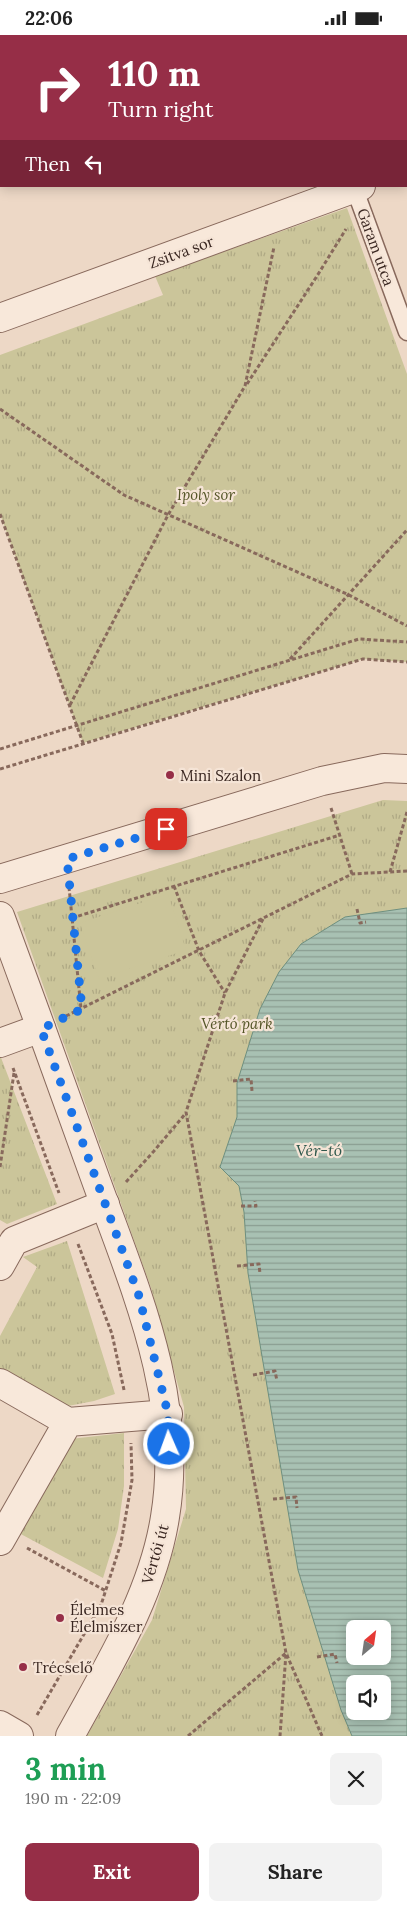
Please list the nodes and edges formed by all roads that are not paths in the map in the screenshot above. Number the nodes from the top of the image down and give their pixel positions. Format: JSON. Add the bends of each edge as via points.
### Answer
{"nodes":[{"id":1,"x":359,"y":193,"type":"edge"},
{"id":2,"x":0,"y":317,"type":"edge"},
{"id":3,"x":407,"y":332,"type":"edge"},
{"id":4,"x":407,"y":769,"type":"edge"},
{"id":5,"x":0,"y":879,"type":"edge"},
{"id":6,"x":0,"y":916,"type":"edge"},
{"id":7,"x":41,"y":1029,"type":"junction"},
{"id":8,"x":2,"y":1043,"type":"edge"},
{"id":9,"x":104,"y":1204,"type":"junction"},
{"id":10,"x":7,"y":1237,"type":"edge"},
{"id":11,"x":0,"y":1266,"type":"edge"},
{"id":12,"x":0,"y":1383,"type":"edge"},
{"id":13,"x":168,"y":1414,"type":"junction"},
{"id":14,"x":68,"y":1422,"type":"junction"},
{"id":15,"x":2,"y":1538,"type":"edge"},
{"id":16,"x":0,"y":1725,"type":"edge"},
{"id":17,"x":27,"y":1728,"type":"edge"},
{"id":18,"x":70,"y":1736,"type":"edge"}],
"edges":[{"from":1,"to":2,"type":"street","name":"Zsitva sor","via":[[280,216]]},
{"from":1,"to":3,"type":"lane","name":"Garam utca"},
{"from":4,"to":5,"type":"street","via":[[384,768],[322,781]]},
{"from":6,"to":7,"type":"street","name":"Vértói út"},
{"from":7,"to":8,"type":"street"},
{"from":7,"to":9,"type":"street","name":"Vértói út"},
{"from":9,"to":10,"type":"street","via":[[69,1219]]},
{"from":9,"to":13,"type":"street","name":"Vértói út","via":[[139,1296]]},
{"from":10,"to":11,"type":"street"},
{"from":12,"to":14,"type":"street"},
{"from":13,"to":14,"type":"street"},
{"from":13,"to":18,"type":"street","name":"Vértói út","via":[[170,1458],[165,1517],[151,1571],[130,1627]]},
{"from":14,"to":15,"type":"street"},
{"from":16,"to":17,"type":"street"}]}
